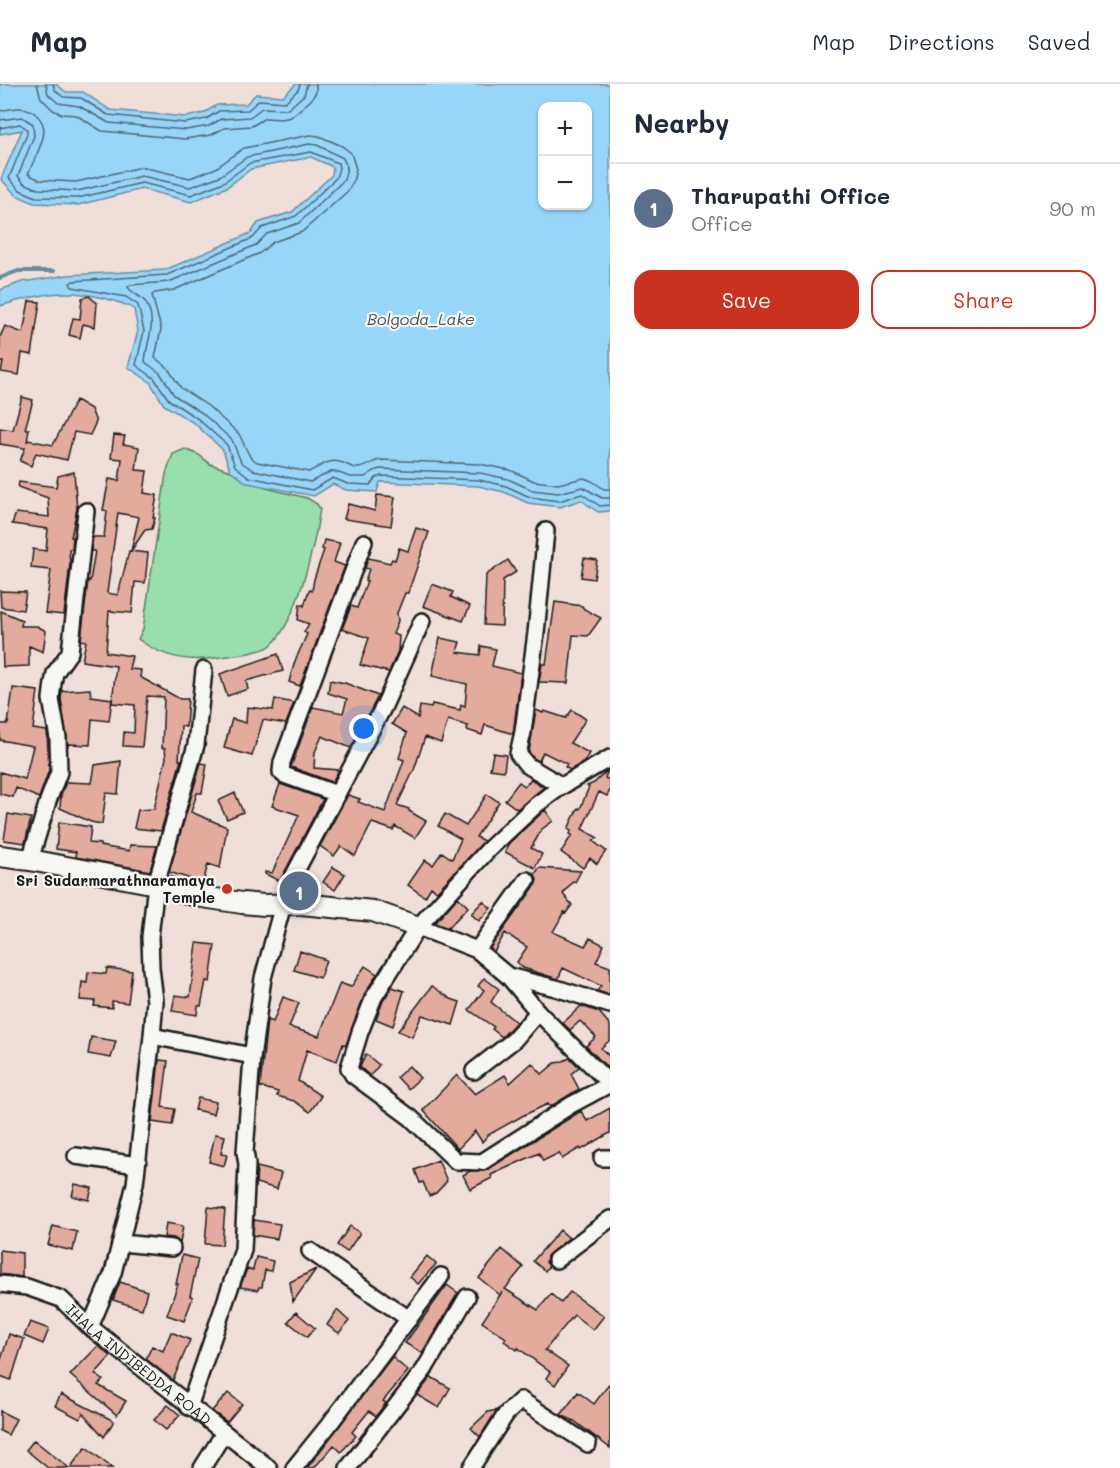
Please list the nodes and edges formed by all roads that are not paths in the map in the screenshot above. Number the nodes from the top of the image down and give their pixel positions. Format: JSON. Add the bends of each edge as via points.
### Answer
{"nodes":[{"id":1,"x":86,"y":512,"type":"dead end"},
{"id":2,"x":546,"y":531,"type":"dead end"},
{"id":3,"x":364,"y":542,"type":"dead end"},
{"id":4,"x":422,"y":621,"type":"dead end"},
{"id":5,"x":204,"y":670,"type":"dead end"},
{"id":6,"x":610,"y":758,"type":"edge"},
{"id":7,"x":562,"y":786,"type":"junction"},
{"id":8,"x":337,"y":794,"type":"junction"},
{"id":9,"x":0,"y":856,"type":"edge"},
{"id":10,"x":30,"y":860,"type":"junction"},
{"id":11,"x":527,"y":880,"type":"dead end"},
{"id":12,"x":156,"y":884,"type":"junction"},
{"id":13,"x":284,"y":904,"type":"junction"},
{"id":14,"x":418,"y":927,"type":"junction"},
{"id":15,"x":477,"y":950,"type":"junction"},
{"id":16,"x":508,"y":976,"type":"junction"},
{"id":17,"x":610,"y":1005,"type":"edge"},
{"id":18,"x":538,"y":1012,"type":"junction"},
{"id":19,"x":152,"y":1036,"type":"junction"},
{"id":20,"x":252,"y":1058,"type":"junction"},
{"id":21,"x":474,"y":1071,"type":"dead end"},
{"id":22,"x":610,"y":1084,"type":"edge"},
{"id":23,"x":76,"y":1156,"type":"dead end"},
{"id":24,"x":137,"y":1165,"type":"junction"},
{"id":25,"x":610,"y":1219,"type":"edge"},
{"id":26,"x":121,"y":1243,"type":"junction"},
{"id":27,"x":172,"y":1248,"type":"dead end"},
{"id":28,"x":310,"y":1251,"type":"dead end"},
{"id":29,"x":556,"y":1260,"type":"dead end"},
{"id":30,"x":441,"y":1276,"type":"dead end"},
{"id":31,"x":0,"y":1284,"type":"edge"},
{"id":32,"x":467,"y":1297,"type":"dead end"},
{"id":33,"x":410,"y":1319,"type":"junction"},
{"id":34,"x":90,"y":1327,"type":"junction"},
{"id":35,"x":189,"y":1407,"type":"junction"},
{"id":36,"x":224,"y":1433,"type":"junction"},
{"id":37,"x":588,"y":1444,"type":"dead end"},
{"id":38,"x":202,"y":1468,"type":"edge"},
{"id":39,"x":269,"y":1468,"type":"edge"},
{"id":40,"x":294,"y":1468,"type":"edge"},
{"id":41,"x":348,"y":1468,"type":"edge"},
{"id":42,"x":471,"y":1468,"type":"edge"}],
"edges":[{"from":1,"to":10,"type":"street","via":[[70,652],[55,673],[51,699],[58,738],[58,772]]},
{"from":2,"to":7,"type":"street","via":[[518,754],[527,765]]},
{"from":3,"to":8,"type":"street","via":[[282,762],[284,776]]},
{"from":4,"to":8,"type":"street","via":[[384,706]]},
{"from":5,"to":12,"type":"street","via":[[196,745]]},
{"from":6,"to":7,"type":"street"},
{"from":7,"to":14,"type":"street","via":[[488,850]]},
{"from":8,"to":13,"type":"street","via":[[288,886]]},
{"from":9,"to":10,"type":"street"},
{"from":10,"to":12,"type":"street"},
{"from":11,"to":15,"type":"street"},
{"from":12,"to":13,"type":"street","via":[[196,896]]},
{"from":12,"to":19,"type":"street","via":[[150,937],[155,1001]]},
{"from":13,"to":14,"type":"street","via":[[373,911]]},
{"from":13,"to":20,"type":"street","via":[[263,978]]},
{"from":14,"to":15,"type":"street"},
{"from":14,"to":22,"type":"street","via":[[374,997],[350,1068],[353,1075],[411,1118],[456,1161],[482,1162]]},
{"from":15,"to":16,"type":"street"},
{"from":16,"to":17,"type":"street"},
{"from":16,"to":18,"type":"street"},
{"from":18,"to":21,"type":"street","via":[[514,1040]]},
{"from":18,"to":22,"type":"street"},
{"from":19,"to":20,"type":"street"},
{"from":19,"to":24,"type":"street"},
{"from":20,"to":35,"type":"street","via":[[243,1250]]},
{"from":23,"to":24,"type":"street"},
{"from":24,"to":26,"type":"street"},
{"from":25,"to":29,"type":"street"},
{"from":26,"to":27,"type":"street"},
{"from":26,"to":34,"type":"street"},
{"from":28,"to":33,"type":"street"},
{"from":30,"to":33,"type":"street"},
{"from":31,"to":34,"type":"street","name":"IHALA INDIBEDDA ROAD","via":[[27,1287],[61,1299]]},
{"from":32,"to":41,"type":"street","via":[[424,1370]]},
{"from":33,"to":40,"type":"street"},
{"from":34,"to":35,"type":"street","name":"IHALA INDIBEDDA ROAD"},
{"from":35,"to":36,"type":"street","name":"IHALA INDIBEDDA ROAD"},
{"from":36,"to":38,"type":"street"},
{"from":36,"to":39,"type":"street","name":"IHALA INDIBEDDA ROAD"},
{"from":37,"to":42,"type":"street","via":[[521,1400],[506,1414]]}]}
